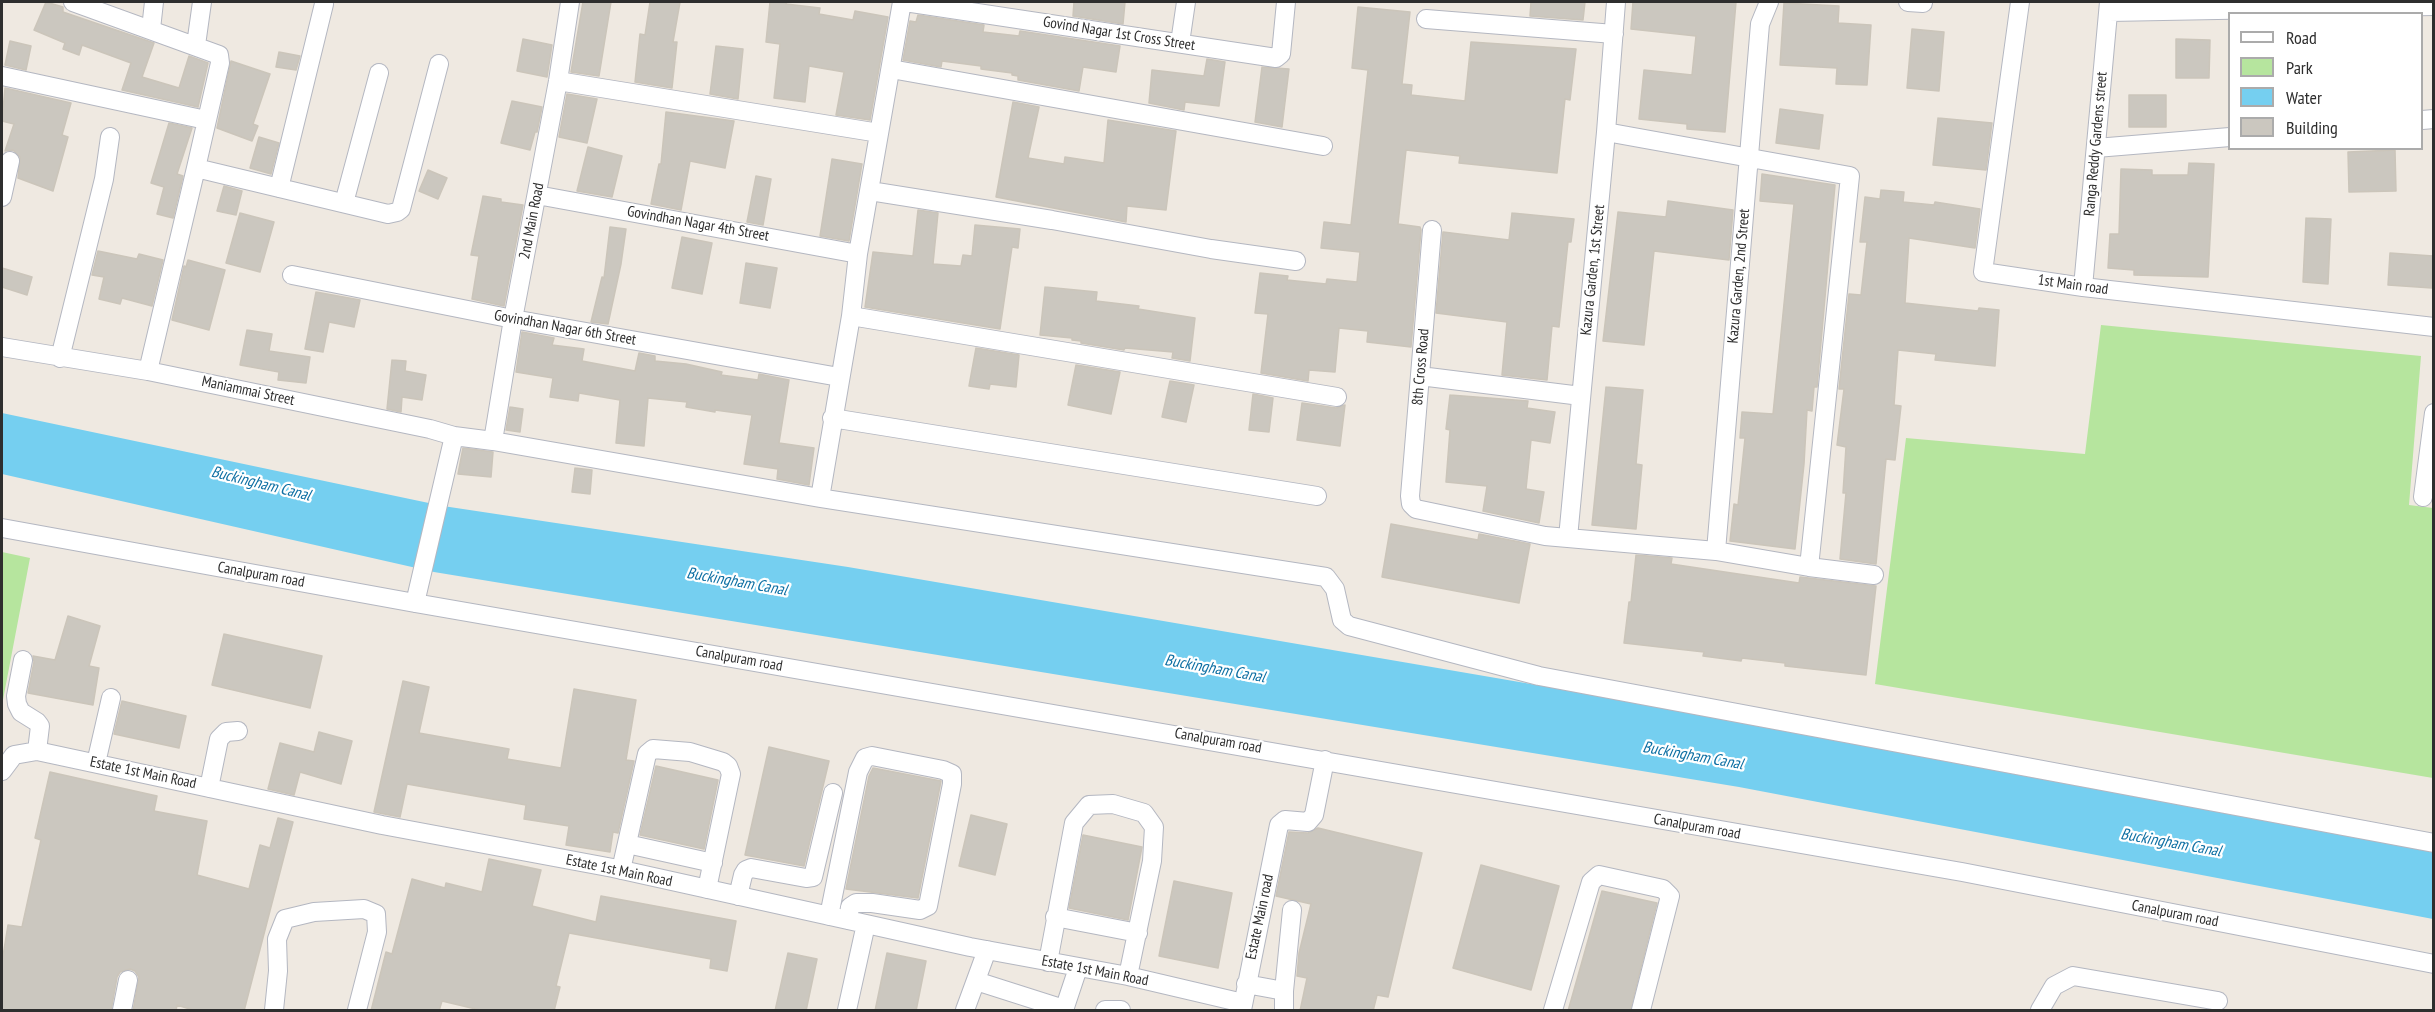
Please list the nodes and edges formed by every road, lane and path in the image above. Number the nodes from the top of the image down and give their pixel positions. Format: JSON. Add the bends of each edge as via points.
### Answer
{"nodes":[{"id":1,"x":73,"y":2,"type":"edge"},
{"id":2,"x":154,"y":2,"type":"edge"},
{"id":3,"x":202,"y":2,"type":"edge"},
{"id":4,"x":570,"y":2,"type":"edge"},
{"id":5,"x":903,"y":2,"type":"edge"},
{"id":6,"x":1186,"y":2,"type":"edge"},
{"id":7,"x":1286,"y":2,"type":"edge"},
{"id":8,"x":1616,"y":2,"type":"edge"},
{"id":9,"x":1769,"y":2,"type":"edge"},
{"id":10,"x":2020,"y":2,"type":"edge"},
{"id":11,"x":324,"y":3,"type":"dead end"},
{"id":12,"x":2433,"y":6,"type":"edge"},
{"id":13,"x":2109,"y":7,"type":"edge"},
{"id":14,"x":1426,"y":19,"type":"dead end"},
{"id":15,"x":151,"y":29,"type":"junction"},
{"id":16,"x":1614,"y":34,"type":"junction"},
{"id":17,"x":1180,"y":43,"type":"junction"},
{"id":18,"x":196,"y":45,"type":"junction"},
{"id":19,"x":439,"y":63,"type":"dead end"},
{"id":20,"x":891,"y":69,"type":"junction"},
{"id":21,"x":379,"y":73,"type":"dead end"},
{"id":22,"x":2,"y":76,"type":"edge"},
{"id":23,"x":558,"y":81,"type":"junction"},
{"id":24,"x":206,"y":120,"type":"junction"},
{"id":25,"x":1606,"y":132,"type":"junction"},
{"id":26,"x":879,"y":133,"type":"junction"},
{"id":27,"x":2228,"y":136,"type":"edge"},
{"id":28,"x":110,"y":137,"type":"dead end"},
{"id":29,"x":1323,"y":146,"type":"dead end"},
{"id":30,"x":2096,"y":148,"type":"junction"},
{"id":31,"x":1749,"y":158,"type":"junction"},
{"id":32,"x":10,"y":161,"type":"dead end"},
{"id":33,"x":196,"y":168,"type":"junction"},
{"id":34,"x":279,"y":188,"type":"junction"},
{"id":35,"x":870,"y":191,"type":"junction"},
{"id":36,"x":537,"y":195,"type":"junction"},
{"id":37,"x":2,"y":197,"type":"edge"},
{"id":38,"x":344,"y":203,"type":"junction"},
{"id":39,"x":1432,"y":230,"type":"dead end"},
{"id":40,"x":858,"y":254,"type":"junction"},
{"id":41,"x":1296,"y":261,"type":"dead end"},
{"id":42,"x":292,"y":275,"type":"dead end"},
{"id":43,"x":2083,"y":287,"type":"junction"},
{"id":44,"x":851,"y":316,"type":"junction"},
{"id":45,"x":513,"y":319,"type":"junction"},
{"id":46,"x":2433,"y":327,"type":"edge"},
{"id":47,"x":2,"y":346,"type":"edge"},
{"id":48,"x":60,"y":358,"type":"junction"},
{"id":49,"x":148,"y":371,"type":"junction"},
{"id":50,"x":1420,"y":376,"type":"junction"},
{"id":51,"x":839,"y":377,"type":"junction"},
{"id":52,"x":1581,"y":396,"type":"junction"},
{"id":53,"x":1337,"y":397,"type":"dead end"},
{"id":54,"x":2433,"y":413,"type":"edge"},
{"id":55,"x":832,"y":418,"type":"junction"},
{"id":56,"x":454,"y":436,"type":"junction"},
{"id":57,"x":494,"y":441,"type":"junction"},
{"id":58,"x":1317,"y":496,"type":"dead end"},
{"id":59,"x":2423,"y":497,"type":"dead end"},
{"id":60,"x":820,"y":498,"type":"junction"},
{"id":61,"x":2,"y":528,"type":"edge"},
{"id":62,"x":1568,"y":538,"type":"junction"},
{"id":63,"x":1716,"y":551,"type":"junction"},
{"id":64,"x":1809,"y":567,"type":"junction"},
{"id":65,"x":1874,"y":575,"type":"dead end"},
{"id":66,"x":415,"y":603,"type":"junction"},
{"id":67,"x":22,"y":660,"type":"dead end"},
{"id":68,"x":111,"y":698,"type":"dead end"},
{"id":69,"x":238,"y":731,"type":"dead end"},
{"id":70,"x":37,"y":751,"type":"junction"},
{"id":71,"x":1325,"y":759,"type":"junction"},
{"id":72,"x":96,"y":763,"type":"junction"},
{"id":73,"x":2,"y":771,"type":"edge"},
{"id":74,"x":209,"y":788,"type":"junction"},
{"id":75,"x":833,"y":793,"type":"dead end"},
{"id":76,"x":2433,"y":843,"type":"edge"},
{"id":77,"x":627,"y":844,"type":"junction"},
{"id":78,"x":713,"y":863,"type":"junction"},
{"id":79,"x":621,"y":870,"type":"junction"},
{"id":80,"x":707,"y":889,"type":"junction"},
{"id":81,"x":738,"y":896,"type":"junction"},
{"id":82,"x":1292,"y":910,"type":"dead end"},
{"id":83,"x":829,"y":916,"type":"junction"},
{"id":84,"x":1055,"y":917,"type":"junction"},
{"id":85,"x":848,"y":920,"type":"junction"},
{"id":86,"x":867,"y":924,"type":"junction"},
{"id":87,"x":1138,"y":933,"type":"junction"},
{"id":88,"x":987,"y":950,"type":"junction"},
{"id":89,"x":1047,"y":962,"type":"junction"},
{"id":90,"x":2433,"y":964,"type":"edge"},
{"id":91,"x":1078,"y":968,"type":"junction"},
{"id":92,"x":1128,"y":975,"type":"junction"},
{"id":93,"x":128,"y":980,"type":"dead end"},
{"id":94,"x":976,"y":981,"type":"junction"},
{"id":95,"x":1284,"y":991,"type":"junction"},
{"id":96,"x":1244,"y":999,"type":"edge"},
{"id":97,"x":2218,"y":1001,"type":"dead end"},
{"id":98,"x":1064,"y":1010,"type":"edge"},
{"id":99,"x":122,"y":1011,"type":"edge"},
{"id":100,"x":274,"y":1011,"type":"edge"},
{"id":101,"x":357,"y":1011,"type":"edge"},
{"id":102,"x":847,"y":1011,"type":"edge"},
{"id":103,"x":965,"y":1011,"type":"edge"},
{"id":104,"x":1106,"y":1011,"type":"edge"},
{"id":105,"x":1121,"y":1011,"type":"edge"},
{"id":106,"x":1284,"y":1011,"type":"edge"},
{"id":107,"x":1553,"y":1011,"type":"edge"},
{"id":108,"x":1641,"y":1011,"type":"edge"},
{"id":109,"x":2040,"y":1011,"type":"edge"}],
"edges":[{"from":1,"to":15,"type":"street"},
{"from":2,"to":15,"type":"street"},
{"from":3,"to":18,"type":"street"},
{"from":4,"to":23,"type":"street","name":"2nd Main Road"},
{"from":5,"to":17,"type":"street","name":"Govind Nagar 1st Cross Street"},
{"from":5,"to":20,"type":"street"},
{"from":6,"to":17,"type":"street"},
{"from":7,"to":17,"type":"street","name":"Govind Nagar 1st Cross Street","via":[[1278,57]]},
{"from":8,"to":16,"type":"street","name":"Kazura Garden, 1st Street"},
{"from":9,"to":31,"type":"street","name":"Kazura Garden, 2nd Street","via":[[1760,24]]},
{"from":10,"to":43,"type":"street","name":"1st Main road","via":[[1983,272]]},
{"from":11,"to":34,"type":"street"},
{"from":12,"to":13,"type":"street"},
{"from":13,"to":30,"type":"street","name":"Ranga Reddy Gardens street"},
{"from":14,"to":16,"type":"street"},
{"from":15,"to":18,"type":"street"},
{"from":16,"to":25,"type":"street","name":"Kazura Garden, 1st Street"},
{"from":18,"to":24,"type":"street","via":[[220,58]]},
{"from":19,"to":38,"type":"street","via":[[401,209],[388,214]]},
{"from":20,"to":26,"type":"street"},
{"from":20,"to":29,"type":"street"},
{"from":21,"to":38,"type":"street"},
{"from":22,"to":24,"type":"street"},
{"from":23,"to":26,"type":"street"},
{"from":23,"to":36,"type":"street","name":"2nd Main Road"},
{"from":24,"to":33,"type":"street"},
{"from":25,"to":31,"type":"street"},
{"from":25,"to":52,"type":"street","name":"Kazura Garden, 1st Street"},
{"from":26,"to":35,"type":"street"},
{"from":27,"to":30,"type":"street"},
{"from":28,"to":48,"type":"street","via":[[104,179]]},
{"from":30,"to":43,"type":"street","name":"Ranga Reddy Gardens street"},
{"from":31,"to":63,"type":"street","name":"Kazura Garden, 2nd Street"},
{"from":31,"to":64,"type":"street","via":[[1850,176]]},
{"from":32,"to":37,"type":"street"},
{"from":33,"to":34,"type":"street"},
{"from":33,"to":49,"type":"street"},
{"from":34,"to":38,"type":"street"},
{"from":35,"to":40,"type":"street"},
{"from":35,"to":41,"type":"street"},
{"from":36,"to":40,"type":"street","name":"Govindhan Nagar 4th Street"},
{"from":36,"to":45,"type":"street","name":"2nd Main Road"},
{"from":39,"to":50,"type":"street","name":"8th Cross Road"},
{"from":40,"to":44,"type":"street"},
{"from":42,"to":45,"type":"street","name":"Govindhan Nagar 6th Street"},
{"from":43,"to":46,"type":"street","name":"1st Main road"},
{"from":44,"to":51,"type":"street"},
{"from":44,"to":53,"type":"street"},
{"from":45,"to":51,"type":"street","name":"Govindhan Nagar 6th Street"},
{"from":45,"to":57,"type":"street","name":"2nd Main Road"},
{"from":47,"to":48,"type":"street","name":"Maniammai Street"},
{"from":48,"to":49,"type":"street","name":"Maniammai Street"},
{"from":49,"to":56,"type":"street","name":"Maniammai Street"},
{"from":50,"to":52,"type":"street"},
{"from":50,"to":62,"type":"street","name":"8th Cross Road","via":[[1411,504],[1416,509],[1464,521]]},
{"from":51,"to":55,"type":"street"},
{"from":52,"to":62,"type":"street","name":"Kazura Garden, 1st Street"},
{"from":54,"to":59,"type":"street"},
{"from":55,"to":58,"type":"street"},
{"from":55,"to":60,"type":"street"},
{"from":56,"to":57,"type":"street","name":"Maniammai Street"},
{"from":56,"to":66,"type":"street"},
{"from":57,"to":60,"type":"street"},
{"from":60,"to":76,"type":"street","via":[[1326,577],[1335,589],[1342,620],[1349,626],[1539,675]]},
{"from":61,"to":66,"type":"street","name":"Canalpuram road"},
{"from":62,"to":63,"type":"street"},
{"from":63,"to":64,"type":"street"},
{"from":64,"to":65,"type":"street"},
{"from":66,"to":71,"type":"street","name":"Canalpuram road"},
{"from":67,"to":70,"type":"street","via":[[17,704],[39,726]]},
{"from":68,"to":72,"type":"street"},
{"from":69,"to":74,"type":"street","via":[[226,732],[219,739]]},
{"from":70,"to":72,"type":"street","name":"Estate 1st Main Road"},
{"from":70,"to":73,"type":"street","via":[[14,755]]},
{"from":71,"to":90,"type":"street","name":"Canalpuram road","via":[[1962,872]]},
{"from":71,"to":96,"type":"street","name":"Estate Main road","via":[[1314,815],[1308,822],[1285,819],[1279,825]]},
{"from":72,"to":74,"type":"street","name":"Estate 1st Main Road"},
{"from":74,"to":79,"type":"street","name":"Estate 1st Main Road"},
{"from":75,"to":81,"type":"street","via":[[813,877],[751,867],[743,875]]},
{"from":77,"to":78,"type":"street"},
{"from":77,"to":78,"type":"street","via":[[646,754],[653,749],[690,752],[723,762],[731,774]]},
{"from":77,"to":79,"type":"street"},
{"from":78,"to":80,"type":"street"},
{"from":79,"to":80,"type":"street","name":"Estate 1st Main Road"},
{"from":80,"to":81,"type":"street","name":"Estate 1st Main Road"},
{"from":81,"to":83,"type":"street","name":"Estate 1st Main Road"},
{"from":82,"to":95,"type":"street"},
{"from":83,"to":85,"type":"street","name":"Estate 1st Main Road"},
{"from":83,"to":85,"type":"street","via":[[858,772],[865,758],[872,756],[951,774],[928,906],[920,910],[856,903],[850,907]]},
{"from":84,"to":87,"type":"street"},
{"from":84,"to":87,"type":"street","via":[[1074,823],[1089,805],[1113,804],[1143,813],[1154,827],[1152,861]]},
{"from":84,"to":89,"type":"street"},
{"from":85,"to":86,"type":"street","name":"Estate 1st Main Road"},
{"from":86,"to":88,"type":"street","name":"Estate 1st Main Road"},
{"from":86,"to":102,"type":"street"},
{"from":87,"to":92,"type":"street"},
{"from":88,"to":89,"type":"street","name":"Estate 1st Main Road"},
{"from":88,"to":94,"type":"street"},
{"from":89,"to":91,"type":"street","name":"Estate 1st Main Road"},
{"from":91,"to":92,"type":"street","name":"Estate 1st Main Road"},
{"from":91,"to":98,"type":"street"},
{"from":92,"to":96,"type":"street","name":"Estate 1st Main Road"},
{"from":93,"to":99,"type":"street"},
{"from":94,"to":98,"type":"street"},
{"from":94,"to":103,"type":"street"},
{"from":95,"to":96,"type":"street","name":"Estate 1st Main Road"},
{"from":95,"to":106,"type":"street"},
{"from":97,"to":109,"type":"street","via":[[2073,976],[2054,986]]},
{"from":100,"to":101,"type":"street","via":[[277,939],[285,919],[314,912],[364,909],[376,914],[377,932]]},
{"from":104,"to":105,"type":"street"},
{"from":107,"to":108,"type":"street","via":[[1591,882],[1599,875],[1663,889],[1670,896]]}]}
